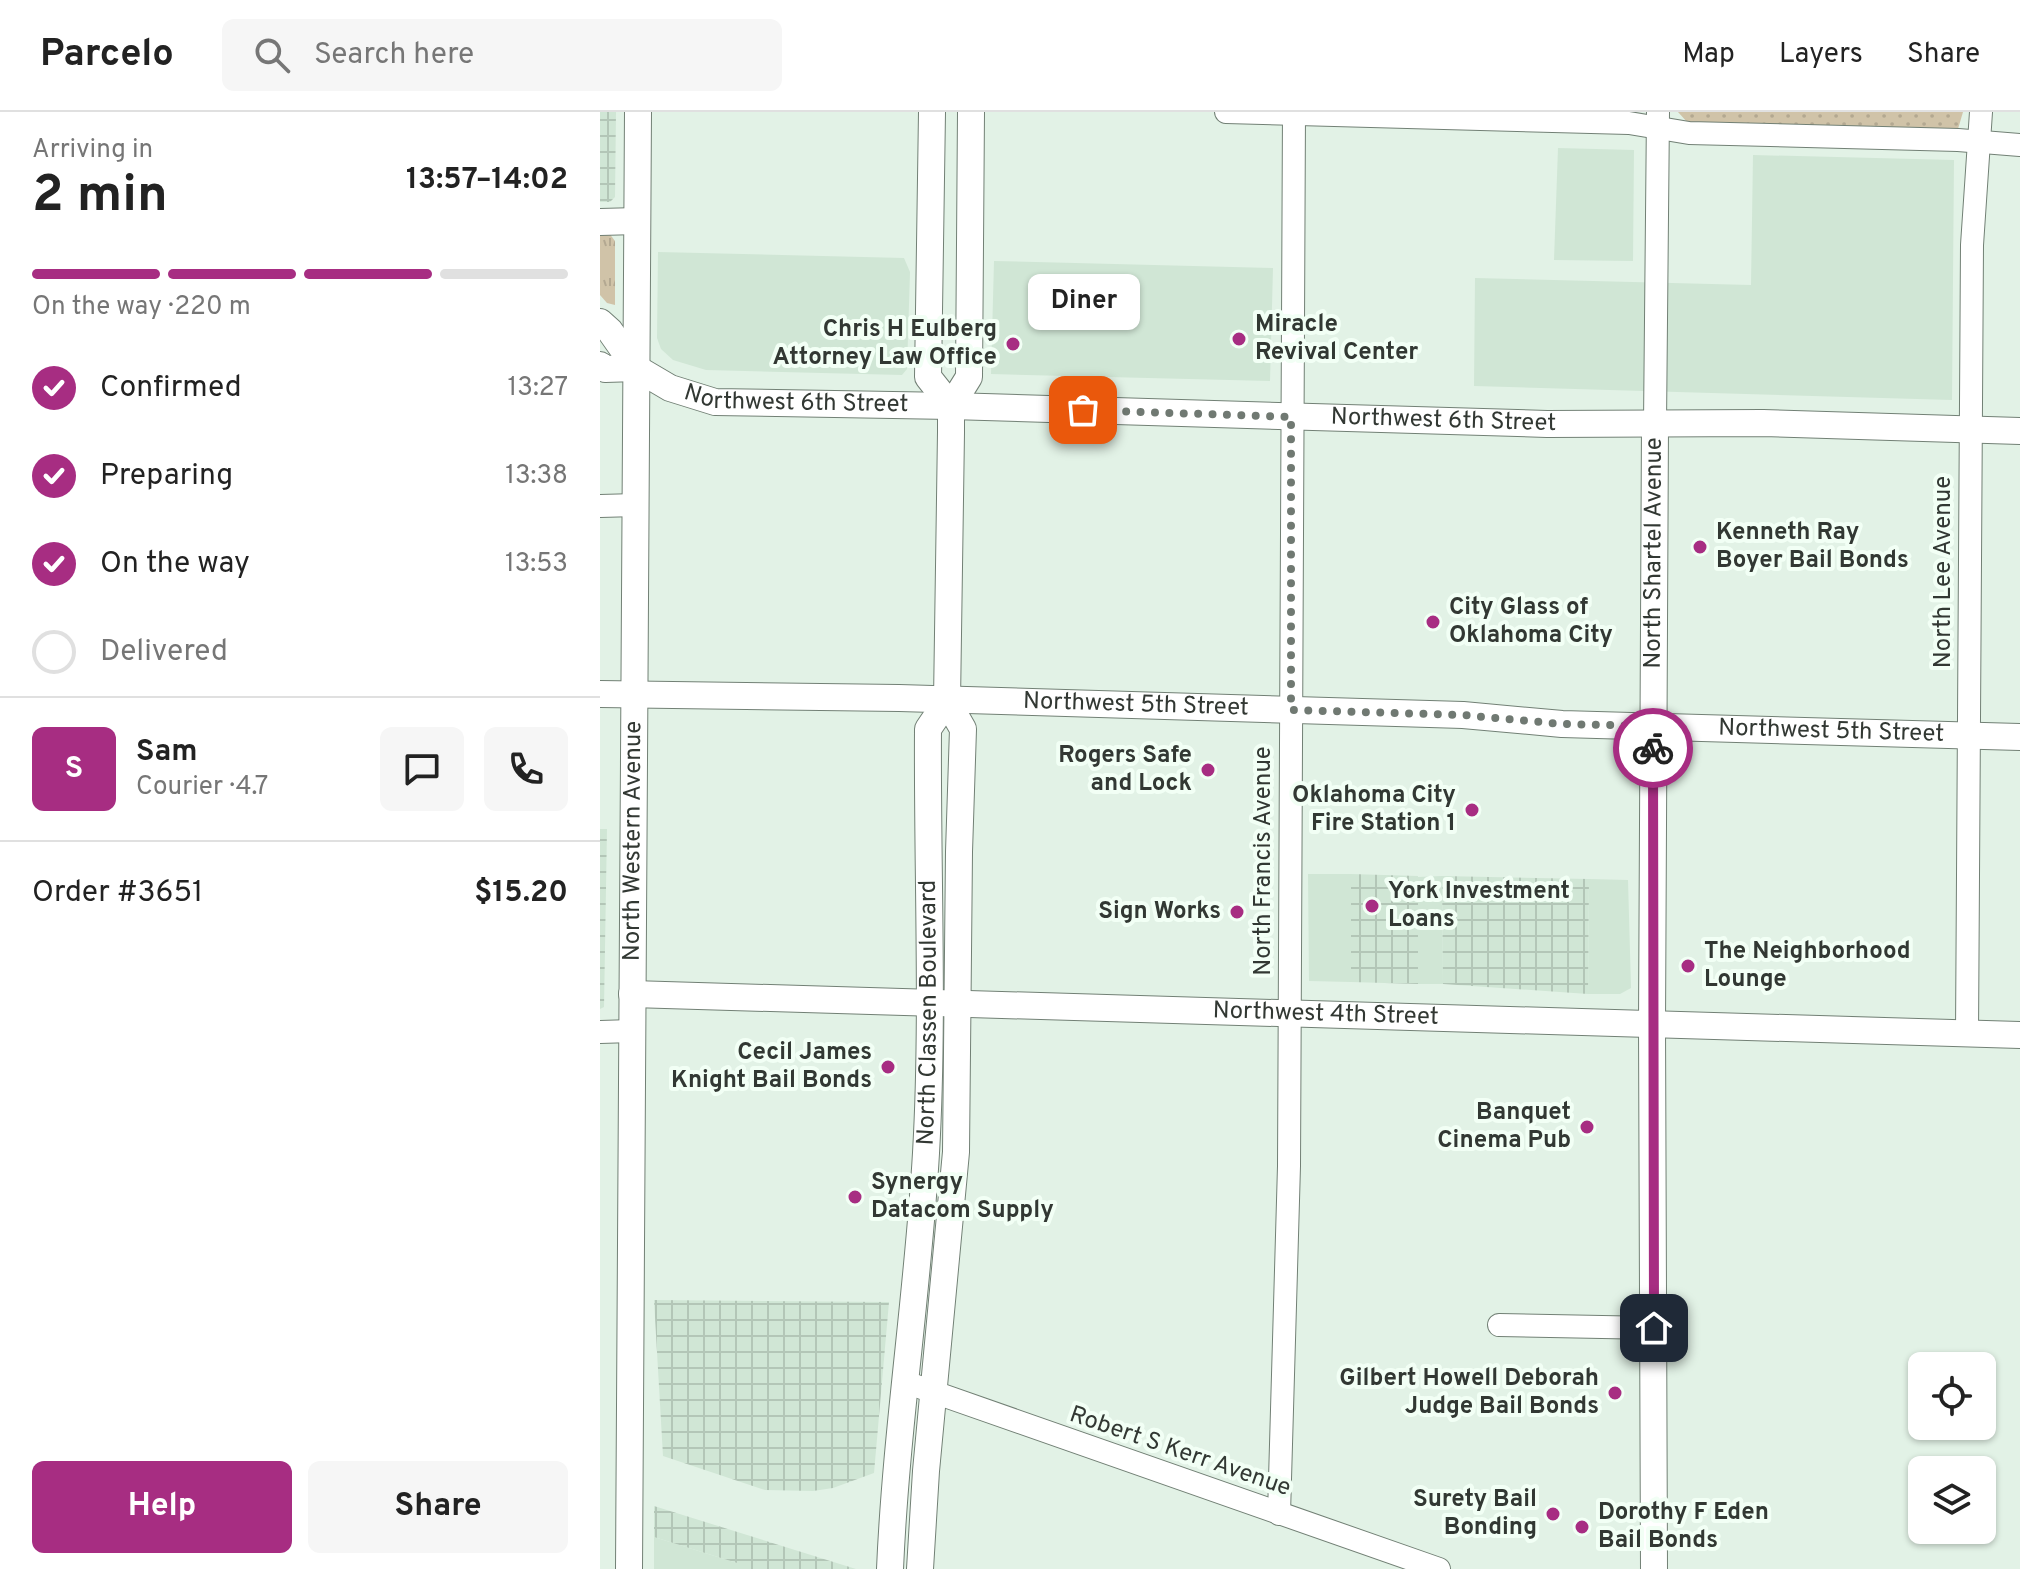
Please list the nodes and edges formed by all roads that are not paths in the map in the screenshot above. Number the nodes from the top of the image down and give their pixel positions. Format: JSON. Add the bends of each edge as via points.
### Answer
{"nodes":[{"id":1,"x":638,"y":112,"type":"edge"},
{"id":2,"x":932,"y":112,"type":"edge"},
{"id":3,"x":971,"y":112,"type":"edge"},
{"id":4,"x":1226,"y":112,"type":"edge"},
{"id":5,"x":1981,"y":112,"type":"edge"},
{"id":6,"x":1294,"y":113,"type":"edge"},
{"id":7,"x":1658,"y":120,"type":"edge"},
{"id":8,"x":1978,"y":142,"type":"junction"},
{"id":9,"x":2020,"y":145,"type":"edge"},
{"id":10,"x":637,"y":221,"type":"junction"},
{"id":11,"x":600,"y":222,"type":"edge"},
{"id":12,"x":600,"y":322,"type":"edge"},
{"id":13,"x":600,"y":365,"type":"edge"},
{"id":14,"x":636,"y":368,"type":"junction"},
{"id":15,"x":951,"y":406,"type":"junction"},
{"id":16,"x":1291,"y":417,"type":"junction"},
{"id":17,"x":1655,"y":424,"type":"junction"},
{"id":18,"x":1971,"y":429,"type":"junction"},
{"id":19,"x":2020,"y":431,"type":"edge"},
{"id":20,"x":636,"y":505,"type":"junction"},
{"id":21,"x":600,"y":506,"type":"edge"},
{"id":22,"x":635,"y":693,"type":"junction"},
{"id":23,"x":600,"y":694,"type":"edge"},
{"id":24,"x":947,"y":701,"type":"junction"},
{"id":25,"x":1291,"y":710,"type":"junction"},
{"id":26,"x":1653,"y":726,"type":"junction"},
{"id":27,"x":1969,"y":735,"type":"junction"},
{"id":28,"x":2020,"y":737,"type":"edge"},
{"id":29,"x":632,"y":994,"type":"junction"},
{"id":30,"x":928,"y":1003,"type":"junction"},
{"id":31,"x":958,"y":1003,"type":"junction"},
{"id":32,"x":1289,"y":1013,"type":"junction"},
{"id":33,"x":1652,"y":1024,"type":"junction"},
{"id":34,"x":632,"y":1031,"type":"junction"},
{"id":35,"x":600,"y":1032,"type":"edge"},
{"id":36,"x":1967,"y":1033,"type":"junction"},
{"id":37,"x":2020,"y":1035,"type":"edge"},
{"id":38,"x":1499,"y":1325,"type":"dead end"},
{"id":39,"x":1654,"y":1328,"type":"junction"},
{"id":40,"x":905,"y":1382,"type":"junction"},
{"id":41,"x":934,"y":1393,"type":"junction"},
{"id":42,"x":1279,"y":1514,"type":"junction"},
{"id":43,"x":629,"y":1569,"type":"edge"},
{"id":44,"x":890,"y":1569,"type":"edge"},
{"id":45,"x":920,"y":1569,"type":"edge"},
{"id":46,"x":1439,"y":1569,"type":"edge"},
{"id":47,"x":1654,"y":1569,"type":"edge"}],
"edges":[{"from":1,"to":10,"type":"main road","name":"North Western Avenue"},
{"from":2,"to":15,"type":"main road","via":[[928,377]]},
{"from":3,"to":15,"type":"main road","name":"North Classen Boulevard","via":[[969,377]]},
{"from":4,"to":6,"type":"street"},
{"from":5,"to":8,"type":"street","name":"North Lee Avenue"},
{"from":6,"to":7,"type":"street"},
{"from":6,"to":16,"type":"street","name":"North Francis Avenue"},
{"from":7,"to":8,"type":"street","via":[[1689,133]]},
{"from":7,"to":17,"type":"street","name":"North Shartel Avenue"},
{"from":8,"to":9,"type":"street"},
{"from":8,"to":18,"type":"street","name":"North Lee Avenue"},
{"from":10,"to":11,"type":"main road"},
{"from":10,"to":14,"type":"main road","name":"North Western Avenue"},
{"from":12,"to":14,"type":"main road"},
{"from":13,"to":14,"type":"main road"},
{"from":14,"to":15,"type":"main road","name":"Northwest 6th Street","via":[[670,388],[715,402]]},
{"from":14,"to":20,"type":"main road","name":"North Western Avenue"},
{"from":15,"to":16,"type":"main road","name":"Northwest 6th Street"},
{"from":15,"to":24,"type":"main road","name":"North Classen Boulevard"},
{"from":16,"to":17,"type":"main road","name":"Northwest 6th Street"},
{"from":16,"to":25,"type":"street","name":"North Francis Avenue"},
{"from":17,"to":18,"type":"main road","name":"Northwest 6th Street"},
{"from":17,"to":26,"type":"main road","name":"North Shartel Avenue"},
{"from":18,"to":19,"type":"main road","name":"Northwest 6th Street"},
{"from":18,"to":27,"type":"street","name":"North Lee Avenue"},
{"from":20,"to":21,"type":"street"},
{"from":20,"to":22,"type":"main road","name":"North Western Avenue"},
{"from":22,"to":23,"type":"main road","name":"Northwest 5th Street"},
{"from":22,"to":24,"type":"main road","name":"Northwest 5th Street"},
{"from":22,"to":29,"type":"main road","name":"North Western Avenue"},
{"from":24,"to":25,"type":"main road","name":"Northwest 5th Street"},
{"from":24,"to":30,"type":"main road","name":"North Classen Boulevard","via":[[928,729]]},
{"from":24,"to":31,"type":"main road","name":"North Classen Boulevard","via":[[963,729]]},
{"from":25,"to":26,"type":"main road","name":"Northwest 5th Street"},
{"from":25,"to":32,"type":"street","name":"North Francis Avenue"},
{"from":26,"to":27,"type":"main road","name":"Northwest 5th Street"},
{"from":26,"to":33,"type":"main road","name":"North Shartel Avenue"},
{"from":27,"to":28,"type":"main road","name":"Northwest 5th Street"},
{"from":27,"to":36,"type":"street","name":"North Lee Avenue"},
{"from":29,"to":30,"type":"main road","name":"Northwest 4th Street"},
{"from":29,"to":34,"type":"main road","name":"North Western Avenue"},
{"from":30,"to":31,"type":"main road","name":"Northwest 4th Street"},
{"from":30,"to":40,"type":"main road","name":"North Classen Boulevard","via":[[926,1151]]},
{"from":31,"to":32,"type":"main road","name":"Northwest 4th Street"},
{"from":31,"to":41,"type":"main road","name":"North Classen Boulevard","via":[[956,1152]]},
{"from":32,"to":33,"type":"main road","name":"Northwest 4th Street"},
{"from":32,"to":42,"type":"street","name":"North Francis Avenue"},
{"from":33,"to":36,"type":"main road","name":"Northwest 4th Street"},
{"from":33,"to":39,"type":"main road","name":"North Shartel Avenue"},
{"from":34,"to":35,"type":"street"},
{"from":34,"to":43,"type":"main road","name":"North Western Avenue"},
{"from":36,"to":37,"type":"main road","name":"Northwest 4th Street"},
{"from":38,"to":39,"type":"street"},
{"from":39,"to":47,"type":"main road","name":"North Shartel Avenue"},
{"from":40,"to":41,"type":"street","name":"Robert S Kerr Avenue"},
{"from":40,"to":44,"type":"main road","name":"North Classen Boulevard"},
{"from":41,"to":42,"type":"street","name":"Robert S Kerr Avenue"},
{"from":41,"to":45,"type":"main road","name":"North Classen Boulevard"},
{"from":42,"to":46,"type":"street","name":"Robert S Kerr Avenue"}]}
